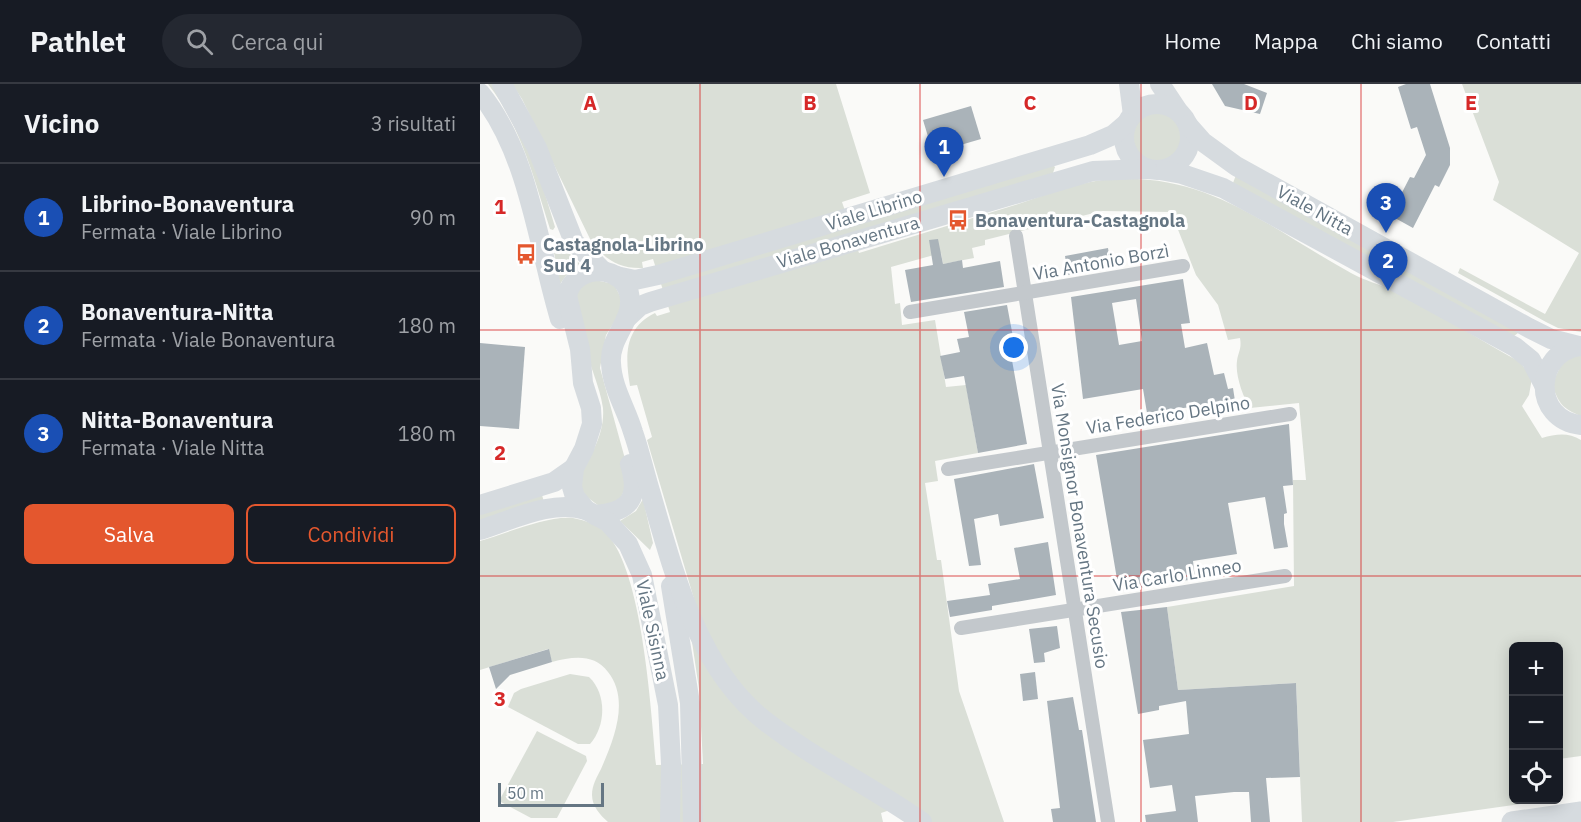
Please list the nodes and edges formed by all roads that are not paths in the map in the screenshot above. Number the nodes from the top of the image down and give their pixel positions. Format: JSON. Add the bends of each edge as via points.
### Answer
{"nodes":[{"id":1,"x":502,"y":84,"type":"edge"},
{"id":2,"x":1129,"y":84,"type":"edge"},
{"id":3,"x":1160,"y":84,"type":"edge"},
{"id":4,"x":480,"y":93,"type":"edge"},
{"id":5,"x":1183,"y":118,"type":"junction"},
{"id":6,"x":1130,"y":119,"type":"junction"},
{"id":7,"x":1154,"y":169,"type":"junction"},
{"id":8,"x":1016,"y":237,"type":"dead end"},
{"id":9,"x":1183,"y":266,"type":"dead end"},
{"id":10,"x":609,"y":273,"type":"junction"},
{"id":11,"x":1026,"y":293,"type":"junction"},
{"id":12,"x":910,"y":312,"type":"dead end"},
{"id":13,"x":627,"y":319,"type":"junction"},
{"id":14,"x":1580,"y":346,"type":"edge"},
{"id":15,"x":583,"y":383,"type":"junction"},
{"id":16,"x":1544,"y":385,"type":"junction"},
{"id":17,"x":617,"y":392,"type":"junction"},
{"id":18,"x":1290,"y":414,"type":"dead end"},
{"id":19,"x":1578,"y":426,"type":"edge"},
{"id":20,"x":1050,"y":452,"type":"junction"},
{"id":21,"x":574,"y":468,"type":"junction"},
{"id":22,"x":948,"y":469,"type":"dead end"},
{"id":23,"x":480,"y":505,"type":"edge"},
{"id":24,"x":591,"y":513,"type":"junction"},
{"id":25,"x":660,"y":524,"type":"junction"},
{"id":26,"x":480,"y":530,"type":"edge"},
{"id":27,"x":1285,"y":576,"type":"dead end"},
{"id":28,"x":1075,"y":610,"type":"junction"},
{"id":29,"x":961,"y":628,"type":"dead end"},
{"id":30,"x":1581,"y":812,"type":"edge"},
{"id":31,"x":670,"y":822,"type":"edge"},
{"id":32,"x":693,"y":822,"type":"edge"},
{"id":33,"x":922,"y":822,"type":"edge"},
{"id":34,"x":1108,"y":822,"type":"edge"},
{"id":35,"x":1512,"y":822,"type":"edge"}],
"edges":[{"from":1,"to":10,"type":"main road","via":[[537,148],[574,242]]},
{"from":2,"to":6,"type":"main road"},
{"from":3,"to":5,"type":"main road","name":"Viale Nitta"},
{"from":4,"to":15,"type":"main road","via":[[513,152],[555,301]]},
{"from":5,"to":6,"type":"main road","via":[[1167,105],[1155,104],[1143,107]]},
{"from":5,"to":7,"type":"main road","via":[[1190,138],[1188,151],[1176,164]]},
{"from":5,"to":14,"type":"main road","name":"Viale Nitta","via":[[1203,142],[1236,166],[1529,328],[1551,339]]},
{"from":6,"to":7,"type":"main road","via":[[1124,135],[1126,148],[1136,162]]},
{"from":6,"to":10,"type":"main road","name":"Viale Librino","via":[[1113,135],[1090,145],[644,280]]},
{"from":7,"to":13,"type":"main road","name":"Viale Bonaventura","via":[[1093,171],[665,297],[639,306]]},
{"from":7,"to":16,"type":"main road","name":"Viale Bonaventura","via":[[1223,188],[1515,347],[1531,360]]},
{"from":8,"to":11,"type":"street","name":"Via Monsignor Bonaventura Secusio"},
{"from":9,"to":11,"type":"street","name":"Via Antonio Borzì"},
{"from":10,"to":13,"type":"main road","via":[[624,284],[630,298]]},
{"from":10,"to":15,"type":"main road","via":[[580,276],[567,296],[580,349]]},
{"from":11,"to":12,"type":"street","name":"Via Antonio Borzì"},
{"from":11,"to":20,"type":"street","name":"Via Monsignor Bonaventura Secusio"},
{"from":13,"to":17,"type":"main road","via":[[612,348],[610,361]]},
{"from":14,"to":16,"type":"main road","via":[[1556,357],[1547,370]]},
{"from":15,"to":21,"type":"main road","via":[[592,424]]},
{"from":16,"to":19,"type":"main road","name":"Viale Bonaventura","via":[[1552,409],[1563,420]]},
{"from":17,"to":24,"type":"main road","via":[[621,433],[635,490],[625,507],[610,514]]},
{"from":17,"to":25,"type":"main road","via":[[633,430]]},
{"from":18,"to":20,"type":"street","name":"Via Federico Delpino"},
{"from":20,"to":22,"type":"street","name":"Via Federico Delpino"},
{"from":20,"to":28,"type":"street","name":"Via Monsignor Bonaventura Secusio"},
{"from":21,"to":23,"type":"main road","via":[[554,482]]},
{"from":21,"to":24,"type":"main road","via":[[575,496]]},
{"from":24,"to":26,"type":"main road","via":[[575,507],[552,508]]},
{"from":24,"to":31,"type":"main road","name":"Viale Sisinna","via":[[608,522],[628,544],[642,575],[668,705]]},
{"from":25,"to":32,"type":"main road","via":[[685,660]]},
{"from":25,"to":33,"type":"main road","via":[[705,648],[723,679],[764,720],[798,745]]},
{"from":27,"to":28,"type":"street","name":"Via Carlo Linneo"},
{"from":28,"to":29,"type":"street","name":"Via Carlo Linneo"},
{"from":28,"to":34,"type":"street","name":"Via Monsignor Bonaventura Secusio"},
{"from":30,"to":35,"type":"main road"}]}
